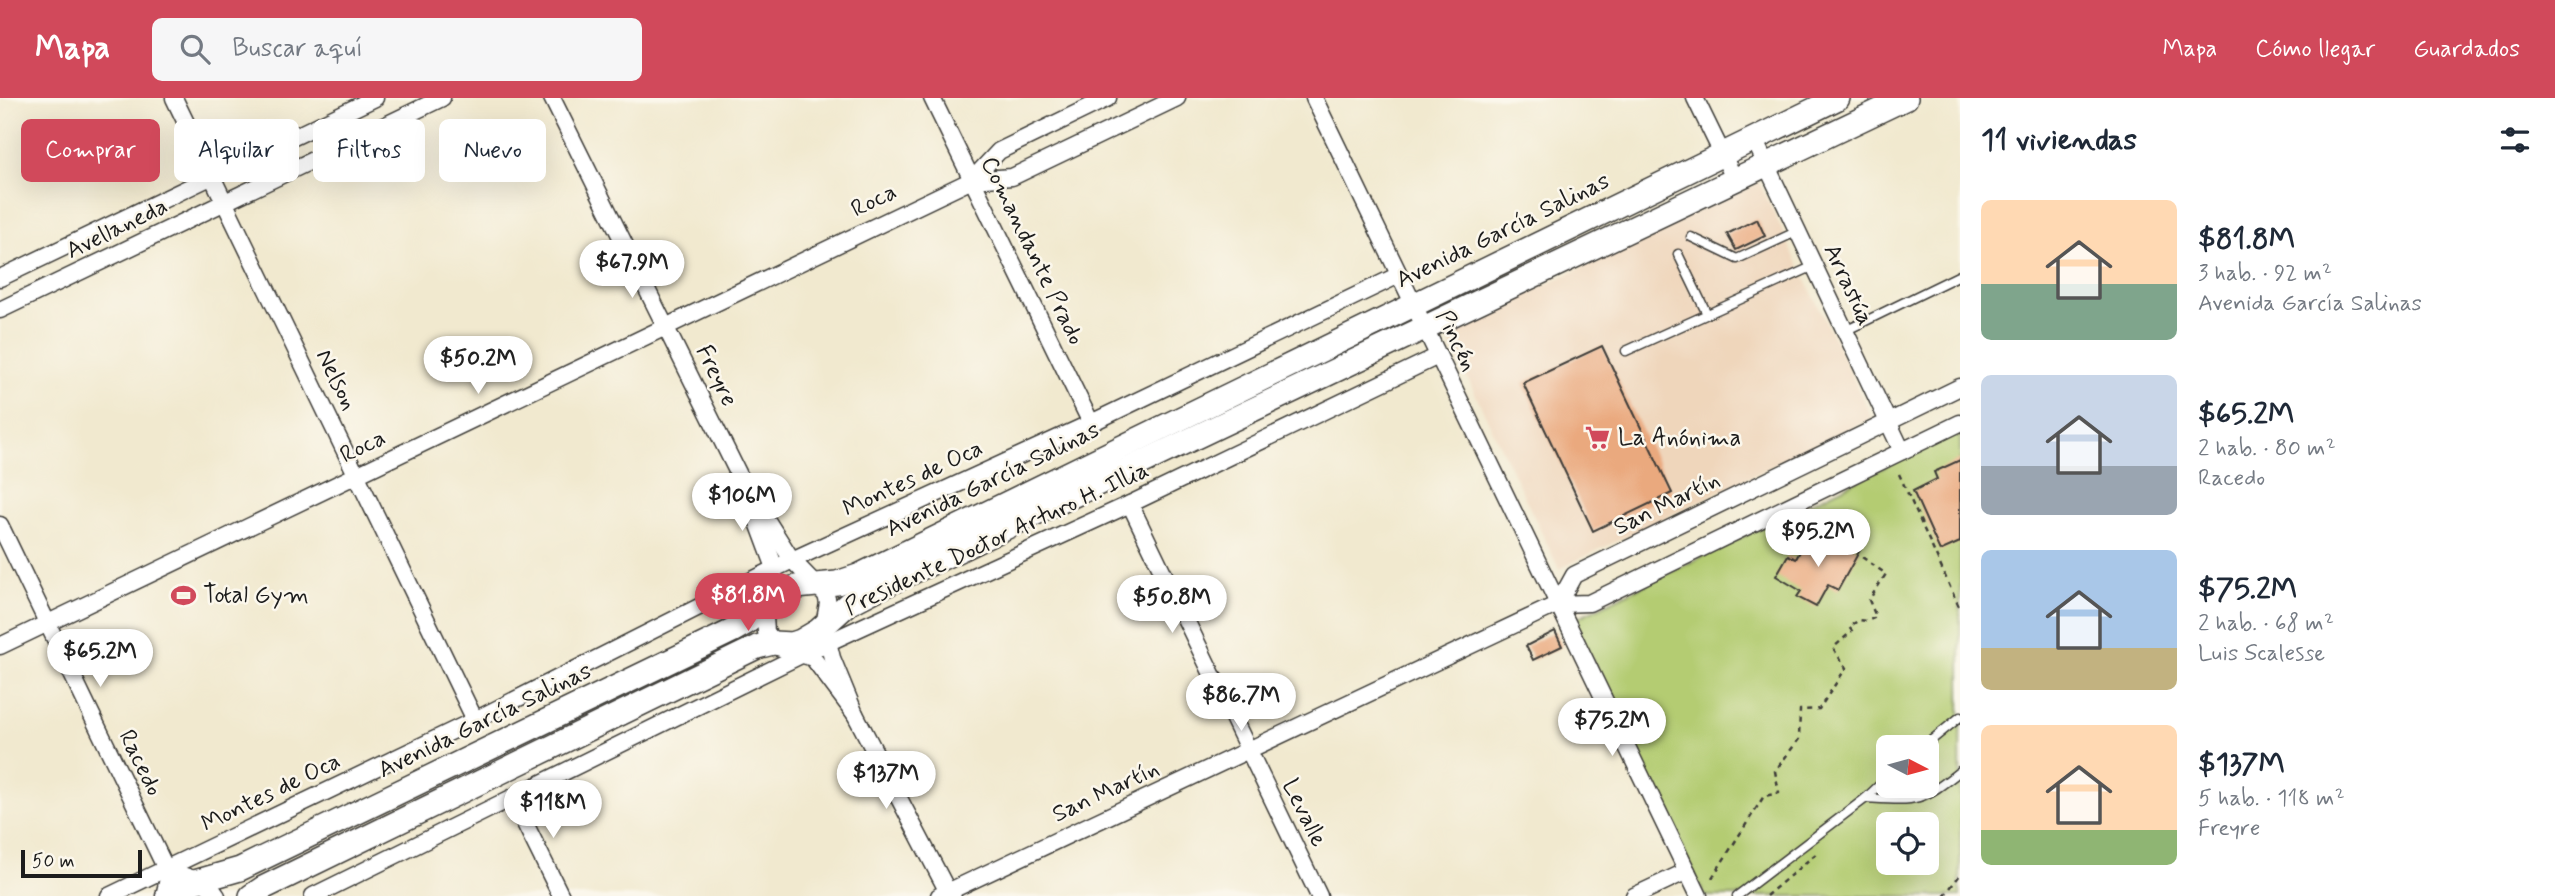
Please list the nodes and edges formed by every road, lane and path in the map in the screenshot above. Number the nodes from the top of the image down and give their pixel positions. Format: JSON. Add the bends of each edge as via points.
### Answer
{"nodes":[{"id":1,"x":174,"y":98,"type":"edge"},
{"id":2,"x":375,"y":98,"type":"edge"},
{"id":3,"x":442,"y":98,"type":"edge"},
{"id":4,"x":552,"y":98,"type":"edge"},
{"id":5,"x":932,"y":98,"type":"edge"},
{"id":6,"x":1108,"y":98,"type":"edge"},
{"id":7,"x":1177,"y":98,"type":"edge"},
{"id":8,"x":1314,"y":98,"type":"edge"},
{"id":9,"x":1695,"y":98,"type":"edge"},
{"id":10,"x":1838,"y":98,"type":"edge"},
{"id":11,"x":1906,"y":98,"type":"edge"},
{"id":12,"x":184,"y":119,"type":"edge"},
{"id":13,"x":299,"y":134,"type":"edge"},
{"id":14,"x":1754,"y":139,"type":"junction"},
{"id":15,"x":1723,"y":155,"type":"junction"},
{"id":16,"x":1766,"y":165,"type":"junction"},
{"id":17,"x":972,"y":180,"type":"junction"},
{"id":18,"x":1735,"y":180,"type":"junction"},
{"id":19,"x":200,"y":182,"type":"edge"},
{"id":20,"x":215,"y":182,"type":"edge"},
{"id":21,"x":224,"y":202,"type":"junction"},
{"id":22,"x":1798,"y":232,"type":"junction"},
{"id":23,"x":1691,"y":237,"type":"dead end"},
{"id":24,"x":1678,"y":254,"type":"dead end"},
{"id":25,"x":1814,"y":266,"type":"junction"},
{"id":26,"x":1399,"y":275,"type":"junction"},
{"id":27,"x":1960,"y":275,"type":"edge"},
{"id":28,"x":0,"y":278,"type":"edge"},
{"id":29,"x":1413,"y":303,"type":"junction"},
{"id":30,"x":0,"y":310,"type":"edge"},
{"id":31,"x":1707,"y":314,"type":"junction"},
{"id":32,"x":666,"y":326,"type":"junction"},
{"id":33,"x":1425,"y":329,"type":"junction"},
{"id":34,"x":1845,"y":331,"type":"junction"},
{"id":35,"x":1626,"y":351,"type":"dead end"},
{"id":36,"x":1438,"y":356,"type":"junction"},
{"id":37,"x":1960,"y":387,"type":"edge"},
{"id":38,"x":1888,"y":422,"type":"junction"},
{"id":39,"x":1960,"y":423,"type":"edge"},
{"id":40,"x":1091,"y":424,"type":"junction"},
{"id":41,"x":1902,"y":451,"type":"junction"},
{"id":42,"x":1899,"y":474,"type":"dead end"},
{"id":43,"x":356,"y":475,"type":"junction"},
{"id":44,"x":744,"y":485,"type":"junction"},
{"id":45,"x":1130,"y":504,"type":"junction"},
{"id":46,"x":0,"y":526,"type":"edge"},
{"id":47,"x":1862,"y":557,"type":"dead end"},
{"id":48,"x":792,"y":560,"type":"junction"},
{"id":49,"x":775,"y":568,"type":"junction"},
{"id":50,"x":818,"y":586,"type":"junction"},
{"id":51,"x":769,"y":603,"type":"junction"},
{"id":52,"x":1558,"y":604,"type":"junction"},
{"id":53,"x":1960,"y":609,"type":"edge"},
{"id":54,"x":47,"y":623,"type":"junction"},
{"id":55,"x":825,"y":635,"type":"junction"},
{"id":56,"x":773,"y":643,"type":"junction"},
{"id":57,"x":0,"y":646,"type":"edge"},
{"id":58,"x":803,"y":654,"type":"junction"},
{"id":59,"x":855,"y":714,"type":"junction"},
{"id":60,"x":1960,"y":718,"type":"edge"},
{"id":61,"x":475,"y":720,"type":"junction"},
{"id":62,"x":1938,"y":735,"type":"edge"},
{"id":63,"x":1248,"y":750,"type":"junction"},
{"id":64,"x":1960,"y":771,"type":"edge"},
{"id":65,"x":1876,"y":788,"type":"edge"},
{"id":66,"x":1866,"y":798,"type":"junction"},
{"id":67,"x":513,"y":799,"type":"junction"},
{"id":68,"x":166,"y":869,"type":"junction"},
{"id":69,"x":1687,"y":871,"type":"junction"},
{"id":70,"x":1960,"y":875,"type":"edge"},
{"id":71,"x":1712,"y":878,"type":"dead end"},
{"id":72,"x":197,"y":881,"type":"junction"},
{"id":73,"x":946,"y":894,"type":"edge"},
{"id":74,"x":109,"y":896,"type":"edge"},
{"id":75,"x":164,"y":896,"type":"edge"},
{"id":76,"x":172,"y":896,"type":"edge"},
{"id":77,"x":217,"y":896,"type":"edge"},
{"id":78,"x":251,"y":896,"type":"edge"},
{"id":79,"x":313,"y":896,"type":"edge"},
{"id":80,"x":561,"y":896,"type":"edge"},
{"id":81,"x":1319,"y":896,"type":"edge"},
{"id":82,"x":1634,"y":896,"type":"edge"},
{"id":83,"x":1699,"y":896,"type":"edge"},
{"id":84,"x":1737,"y":896,"type":"edge"},
{"id":85,"x":1944,"y":896,"type":"edge"}],
"edges":[{"from":1,"to":12,"type":"street","name":"Nelson"},
{"from":2,"to":13,"type":"street","name":"Avellaneda"},
{"from":3,"to":21,"type":"street","name":"Avellaneda"},
{"from":4,"to":32,"type":"street","name":"Freyre"},
{"from":5,"to":17,"type":"street","name":"Comandante Prado"},
{"from":6,"to":17,"type":"street","name":"Roca","via":[[999,151]]},
{"from":7,"to":17,"type":"street","name":"Roca","via":[[1012,177]]},
{"from":8,"to":26,"type":"street","name":"Pincén"},
{"from":9,"to":15,"type":"street"},
{"from":10,"to":14,"type":"main road","name":"Avenida García Salinas"},
{"from":11,"to":16,"type":"main road","name":"Avenida García Salinas"},
{"from":14,"to":15,"type":"main road","name":"Avenida García Salinas"},
{"from":14,"to":16,"type":"street","name":"Arrastúa"},
{"from":15,"to":18,"type":"street"},
{"from":15,"to":29,"type":"main road","name":"Avenida García Salinas"},
{"from":16,"to":18,"type":"main road","name":"Avenida García Salinas"},
{"from":16,"to":22,"type":"street","name":"Arrastúa"},
{"from":17,"to":32,"type":"street","name":"Roca"},
{"from":17,"to":40,"type":"street","name":"Comandante Prado"},
{"from":18,"to":33,"type":"main road","name":"Avenida García Salinas"},
{"from":19,"to":28,"type":"street","name":"Avellaneda"},
{"from":20,"to":21,"type":"street","name":"Nelson"},
{"from":21,"to":30,"type":"street","name":"Avellaneda"},
{"from":21,"to":43,"type":"street","name":"Nelson"},
{"from":22,"to":23,"type":"lane","via":[[1737,259]]},
{"from":22,"to":25,"type":"street","name":"Arrastúa"},
{"from":24,"to":31,"type":"lane"},
{"from":25,"to":31,"type":"lane"},
{"from":25,"to":34,"type":"street","name":"Arrastúa"},
{"from":26,"to":29,"type":"street","name":"Pincén"},
{"from":26,"to":40,"type":"street","name":"Montes de Oca"},
{"from":27,"to":34,"type":"lane"},
{"from":29,"to":33,"type":"street","name":"Pincén"},
{"from":29,"to":50,"type":"main road","name":"Avenida García Salinas","via":[[858,576]]},
{"from":31,"to":35,"type":"lane"},
{"from":32,"to":43,"type":"street","name":"Roca"},
{"from":32,"to":44,"type":"street","name":"Freyre"},
{"from":33,"to":36,"type":"street","name":"Pincén"},
{"from":33,"to":55,"type":"main road","name":"Avenida García Salinas","via":[[875,590],[841,610]]},
{"from":34,"to":38,"type":"street","name":"Arrastúa"},
{"from":36,"to":45,"type":"street","name":"Presidente Doctor Arturo H. Illia"},
{"from":36,"to":52,"type":"street","name":"Pincén"},
{"from":37,"to":38,"type":"street","name":"San Martín"},
{"from":38,"to":41,"type":"street","name":"Arrastúa"},
{"from":38,"to":52,"type":"street","name":"San Martín","via":[[1574,575]]},
{"from":39,"to":41,"type":"street","name":"San Martín"},
{"from":40,"to":48,"type":"street","name":"Montes de Oca"},
{"from":41,"to":52,"type":"street","name":"San Martín","via":[[1589,603]]},
{"from":42,"to":53,"type":"path"},
{"from":43,"to":54,"type":"street","name":"Roca"},
{"from":43,"to":61,"type":"street","name":"Nelson"},
{"from":44,"to":48,"type":"street","name":"Freyre"},
{"from":44,"to":49,"type":"street","name":"Freyre"},
{"from":45,"to":55,"type":"street","name":"Presidente Doctor Arturo H. Illia"},
{"from":45,"to":63,"type":"street"},
{"from":46,"to":54,"type":"street","name":"Racedo"},
{"from":47,"to":71,"type":"path","via":[[1886,574],[1869,600],[1876,617],[1849,627],[1852,631],[1833,648],[1846,668],[1819,709],[1800,710],[1799,739],[1775,771],[1779,793],[1764,796]]},
{"from":48,"to":49,"type":"street","name":"Montes de Oca"},
{"from":48,"to":50,"type":"street","name":"Freyre"},
{"from":49,"to":51,"type":"street"},
{"from":49,"to":61,"type":"street","name":"Montes de Oca"},
{"from":50,"to":51,"type":"main road","name":"Avenida García Salinas","via":[[796,586]]},
{"from":50,"to":55,"type":"street","via":[[828,603]]},
{"from":51,"to":56,"type":"street","via":[[765,617]]},
{"from":51,"to":72,"type":"main road","name":"Avenida García Salinas","via":[[746,623],[633,679],[240,869]]},
{"from":52,"to":63,"type":"street","name":"San Martín"},
{"from":52,"to":69,"type":"street","name":"Pincén"},
{"from":54,"to":57,"type":"street","name":"Roca"},
{"from":54,"to":68,"type":"street","name":"Racedo"},
{"from":55,"to":56,"type":"main road","name":"Avenida García Salinas"},
{"from":55,"to":58,"type":"street","name":"Presidente Doctor Arturo H. Illia"},
{"from":55,"to":59,"type":"street"},
{"from":56,"to":58,"type":"street"},
{"from":56,"to":78,"type":"main road","name":"Avenida García Salinas","via":[[750,650]]},
{"from":58,"to":59,"type":"street","via":[[813,658]]},
{"from":58,"to":67,"type":"street","name":"Presidente Doctor Arturo H. Illia"},
{"from":59,"to":73,"type":"street"},
{"from":60,"to":62,"type":"lane"},
{"from":61,"to":68,"type":"street","name":"Montes de Oca"},
{"from":63,"to":73,"type":"street","name":"San Martín"},
{"from":63,"to":81,"type":"street","name":"Levalle"},
{"from":64,"to":66,"type":"lane","via":[[1933,793],[1910,801]]},
{"from":65,"to":66,"type":"lane"},
{"from":66,"to":84,"type":"lane"},
{"from":67,"to":79,"type":"street","name":"Presidente Doctor Arturo H. Illia"},
{"from":67,"to":80,"type":"street"},
{"from":68,"to":72,"type":"street"},
{"from":68,"to":74,"type":"street","name":"Montes de Oca"},
{"from":68,"to":75,"type":"street"},
{"from":69,"to":82,"type":"street"},
{"from":69,"to":83,"type":"street","name":"Pincén"},
{"from":70,"to":85,"type":"path"},
{"from":72,"to":76,"type":"main road","name":"Avenida García Salinas"},
{"from":72,"to":77,"type":"street","via":[[206,883]]}]}
